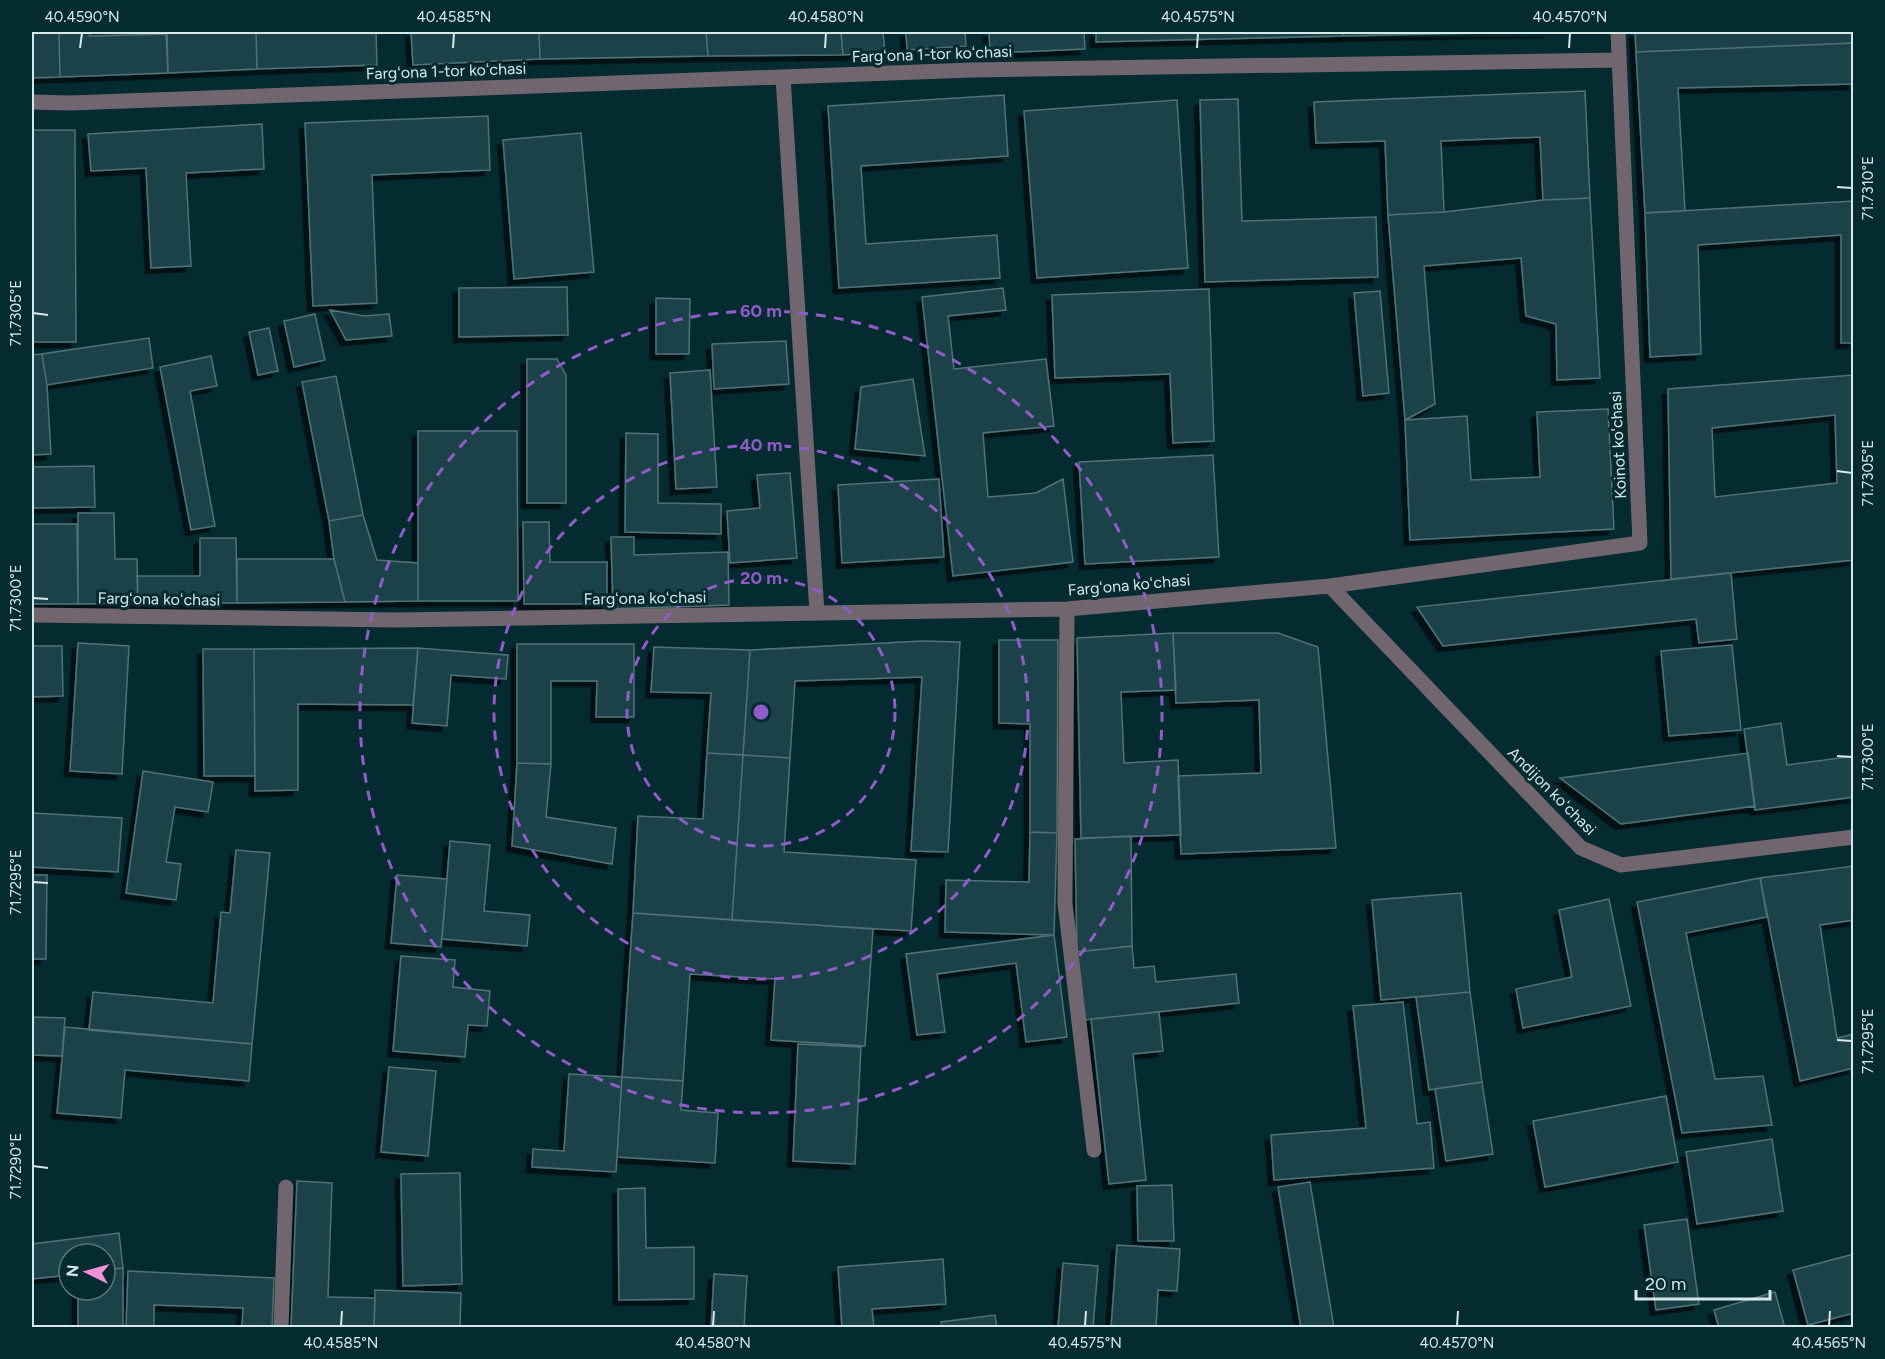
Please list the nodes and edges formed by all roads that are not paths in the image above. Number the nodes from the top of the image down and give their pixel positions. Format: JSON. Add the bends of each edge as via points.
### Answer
{"nodes":[{"id":1,"x":1618,"y":32,"type":"edge"},
{"id":2,"x":1618,"y":60,"type":"junction"},
{"id":3,"x":783,"y":77,"type":"junction"},
{"id":4,"x":32,"y":102,"type":"edge"},
{"id":5,"x":1330,"y":586,"type":"junction"},
{"id":6,"x":1067,"y":609,"type":"junction"},
{"id":7,"x":817,"y":613,"type":"junction"},
{"id":8,"x":32,"y":615,"type":"edge"},
{"id":9,"x":1854,"y":837,"type":"edge"},
{"id":10,"x":1094,"y":1150,"type":"dead end"},
{"id":11,"x":286,"y":1187,"type":"dead end"},
{"id":12,"x":281,"y":1328,"type":"edge"}],
"edges":[{"from":1,"to":2,"type":"street","name":"Koinot ko'chasi"},
{"from":2,"to":3,"type":"street","name":"Fargʻona 1-tor koʻchasi","via":[[972,70]]},
{"from":2,"to":5,"type":"street","name":"Koinot ko'chasi","via":[[1640,543]]},
{"from":3,"to":4,"type":"street","name":"Fargʻona 1-tor koʻchasi"},
{"from":3,"to":7,"type":"street"},
{"from":5,"to":6,"type":"street","name":"Fargʻona koʻchasi"},
{"from":5,"to":9,"type":"street","name":"Andijon koʻchasi","via":[[1581,848],[1621,865]]},
{"from":6,"to":7,"type":"street","name":"Fargʻona koʻchasi"},
{"from":6,"to":10,"type":"street","via":[[1065,903]]},
{"from":7,"to":8,"type":"street","name":"Fargʻona koʻchasi","via":[[396,620]]},
{"from":11,"to":12,"type":"street"}]}
